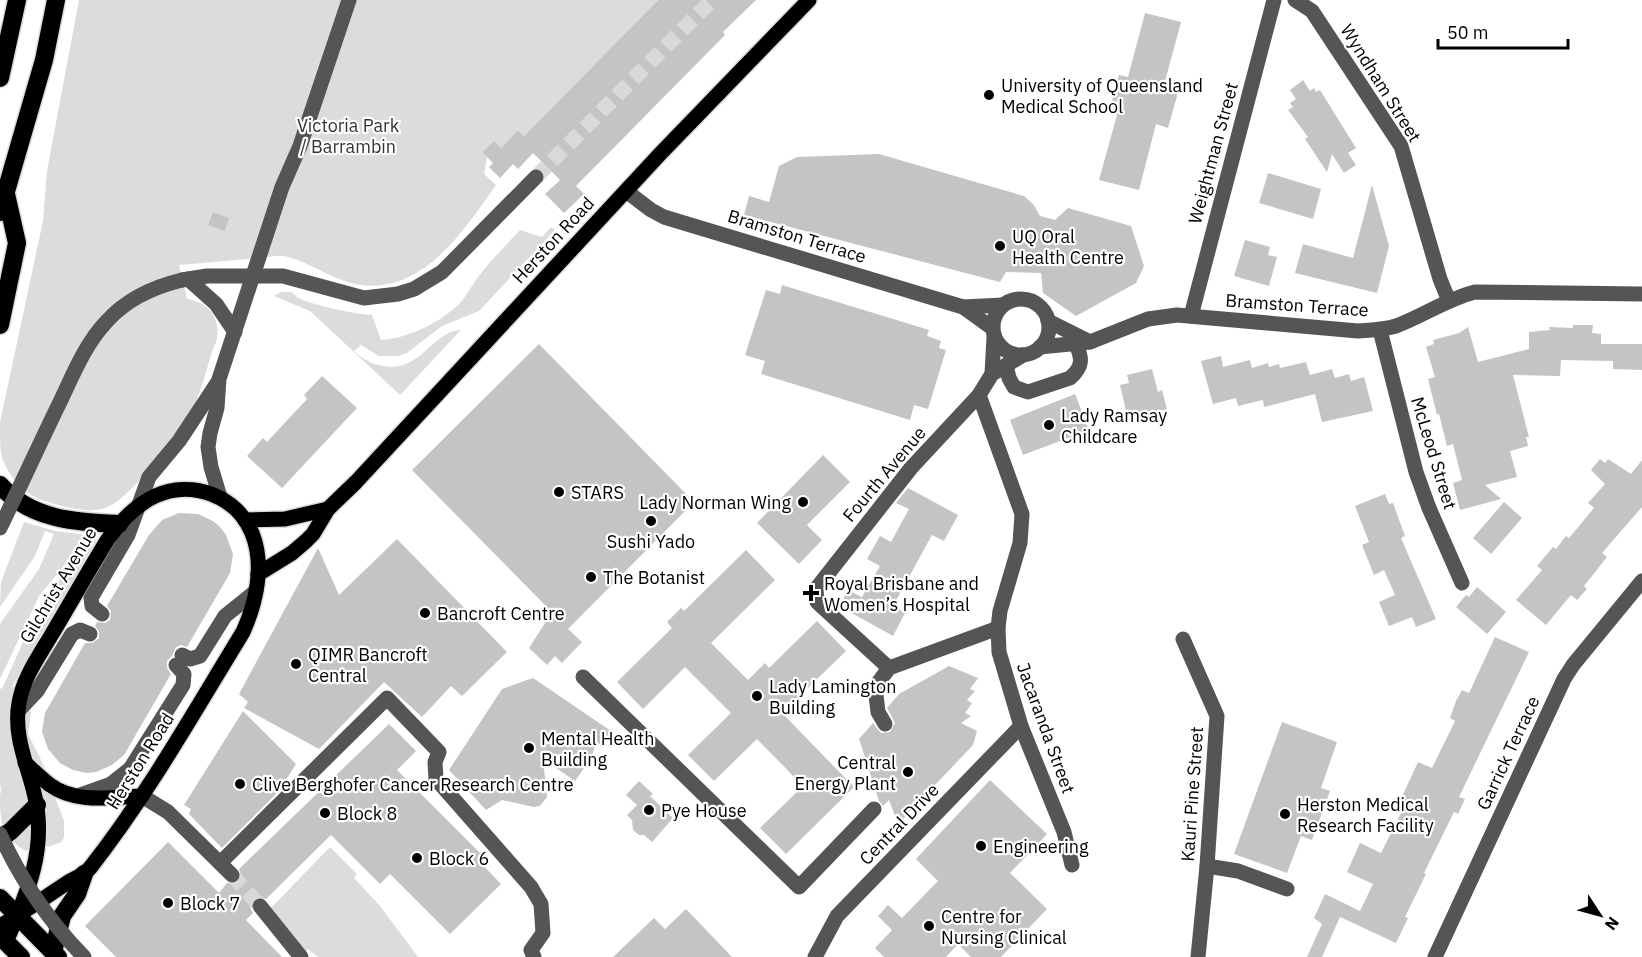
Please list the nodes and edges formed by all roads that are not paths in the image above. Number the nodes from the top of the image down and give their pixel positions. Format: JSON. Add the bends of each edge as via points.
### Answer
{"nodes":[{"id":1,"x":17,"y":0,"type":"edge"},
{"id":2,"x":56,"y":0,"type":"edge"},
{"id":3,"x":349,"y":0,"type":"edge"},
{"id":4,"x":809,"y":0,"type":"edge"},
{"id":5,"x":1274,"y":0,"type":"edge"},
{"id":6,"x":1296,"y":0,"type":"edge"},
{"id":7,"x":0,"y":78,"type":"edge"},
{"id":8,"x":536,"y":177,"type":"tunnel mouth"},
{"id":9,"x":626,"y":191,"type":"junction"},
{"id":10,"x":6,"y":192,"type":"junction"},
{"id":11,"x":0,"y":212,"type":"edge"},
{"id":12,"x":254,"y":276,"type":"junction"},
{"id":13,"x":185,"y":279,"type":"junction"},
{"id":14,"x":1642,"y":294,"type":"edge"},
{"id":15,"x":1449,"y":301,"type":"junction"},
{"id":16,"x":1003,"y":305,"type":"junction"},
{"id":17,"x":963,"y":307,"type":"junction"},
{"id":18,"x":1191,"y":316,"type":"junction"},
{"id":19,"x":1048,"y":321,"type":"junction"},
{"id":20,"x":0,"y":325,"type":"edge"},
{"id":21,"x":1380,"y":330,"type":"junction"},
{"id":22,"x":235,"y":332,"type":"junction"},
{"id":23,"x":993,"y":333,"type":"junction"},
{"id":24,"x":1083,"y":343,"type":"junction"},
{"id":25,"x":1040,"y":347,"type":"junction"},
{"id":26,"x":1023,"y":355,"type":"junction"},
{"id":27,"x":1006,"y":365,"type":"junction"},
{"id":28,"x":992,"y":374,"type":"junction"},
{"id":29,"x":219,"y":379,"type":"junction"},
{"id":30,"x":979,"y":395,"type":"junction"},
{"id":31,"x":0,"y":485,"type":"edge"},
{"id":32,"x":220,"y":497,"type":"junction"},
{"id":33,"x":141,"y":505,"type":"junction"},
{"id":34,"x":328,"y":509,"type":"junction"},
{"id":35,"x":244,"y":520,"type":"junction"},
{"id":36,"x":119,"y":524,"type":"junction"},
{"id":37,"x":0,"y":528,"type":"edge"},
{"id":38,"x":258,"y":574,"type":"junction"},
{"id":39,"x":1642,"y":581,"type":"edge"},
{"id":40,"x":1462,"y":583,"type":"dead end"},
{"id":41,"x":256,"y":591,"type":"junction"},
{"id":42,"x":102,"y":614,"type":"dead end"},
{"id":43,"x":998,"y":628,"type":"junction"},
{"id":44,"x":90,"y":634,"type":"dead end"},
{"id":45,"x":1183,"y":639,"type":"dead end"},
{"id":46,"x":888,"y":668,"type":"junction"},
{"id":47,"x":583,"y":677,"type":"dead end"},
{"id":48,"x":18,"y":711,"type":"junction"},
{"id":49,"x":885,"y":724,"type":"dead end"},
{"id":50,"x":1021,"y":726,"type":"junction"},
{"id":51,"x":25,"y":763,"type":"junction"},
{"id":52,"x":80,"y":795,"type":"junction"},
{"id":53,"x":142,"y":796,"type":"junction"},
{"id":54,"x":37,"y":805,"type":"junction"},
{"id":55,"x":874,"y":809,"type":"dead end"},
{"id":56,"x":0,"y":834,"type":"edge"},
{"id":57,"x":0,"y":839,"type":"edge"},
{"id":58,"x":220,"y":863,"type":"junction"},
{"id":59,"x":1072,"y":865,"type":"dead end"},
{"id":60,"x":1207,"y":866,"type":"junction"},
{"id":61,"x":84,"y":874,"type":"junction"},
{"id":62,"x":232,"y":875,"type":"tunnel mouth"},
{"id":63,"x":1287,"y":889,"type":"dead end"},
{"id":64,"x":0,"y":898,"type":"edge"},
{"id":65,"x":260,"y":906,"type":"tunnel mouth"},
{"id":66,"x":17,"y":916,"type":"junction"},
{"id":67,"x":2,"y":935,"type":"edge"},
{"id":68,"x":55,"y":954,"type":"edge"},
{"id":69,"x":819,"y":956,"type":"edge"},
{"id":70,"x":21,"y":957,"type":"edge"},
{"id":71,"x":84,"y":957,"type":"edge"},
{"id":72,"x":301,"y":957,"type":"edge"},
{"id":73,"x":534,"y":957,"type":"edge"},
{"id":74,"x":1198,"y":957,"type":"edge"},
{"id":75,"x":1435,"y":957,"type":"edge"}],
"edges":[{"from":1,"to":7,"type":"highway"},
{"from":2,"to":10,"type":"highway","via":[[44,60]]},
{"from":3,"to":12,"type":"street"},
{"from":4,"to":9,"type":"main road","name":"Herston Road"},
{"from":5,"to":18,"type":"street","name":"Weightman Street"},
{"from":6,"to":15,"type":"street","name":"Wyndham Street","via":[[1312,11],[1401,146]]},
{"from":8,"to":12,"type":"street","via":[[442,272],[414,289],[364,298],[297,278]]},
{"from":9,"to":17,"type":"street","name":"Bramston Terrace","via":[[664,217]]},
{"from":9,"to":34,"type":"main road","name":"Herston Road"},
{"from":10,"to":11,"type":"highway"},
{"from":10,"to":20,"type":"highway","via":[[17,243]]},
{"from":12,"to":13,"type":"street"},
{"from":12,"to":22,"type":"street"},
{"from":13,"to":22,"type":"street","via":[[216,304]]},
{"from":13,"to":37,"type":"street","bridge":true,"via":[[132,300],[99,329],[82,356]]},
{"from":14,"to":15,"type":"street","name":"Bramston Terrace","via":[[1487,291]]},
{"from":15,"to":21,"type":"street","name":"Bramston Terrace"},
{"from":16,"to":17,"type":"street","name":"Bramston Terrace"},
{"from":16,"to":19,"type":"street","via":[[1030,300]]},
{"from":16,"to":23,"type":"street","via":[[994,319]]},
{"from":17,"to":23,"type":"street","name":"Bramston Terrace"},
{"from":18,"to":21,"type":"street","name":"Bramston Terrace"},
{"from":18,"to":24,"type":"street","name":"Bramston Terrace","via":[[1148,319]]},
{"from":19,"to":24,"type":"street"},
{"from":19,"to":25,"type":"street","via":[[1049,330]]},
{"from":21,"to":40,"type":"street","name":"McLeod Street","via":[[1416,472]]},
{"from":22,"to":29,"type":"street"},
{"from":23,"to":26,"type":"street","via":[[1005,351]]},
{"from":23,"to":28,"type":"street","name":"Fourth Avenue"},
{"from":24,"to":25,"type":"street","name":"Bramston Terrace"},
{"from":24,"to":27,"type":"street","via":[[1080,368],[1075,374],[1028,392],[1014,387]]},
{"from":25,"to":26,"type":"street"},
{"from":26,"to":27,"type":"street","name":"Fourth Avenue"},
{"from":27,"to":28,"type":"street","name":"Fourth Avenue"},
{"from":28,"to":30,"type":"street","name":"Fourth Avenue"},
{"from":29,"to":32,"type":"street","via":[[208,447]]},
{"from":29,"to":33,"type":"street","via":[[179,441],[149,477]]},
{"from":30,"to":43,"type":"street","name":"Jacaranda Street","via":[[1022,514],[1020,543]]},
{"from":30,"to":46,"type":"street","name":"Fourth Avenue","via":[[911,468],[816,589],[817,602]]},
{"from":31,"to":36,"type":"highway","via":[[36,512],[83,522]]},
{"from":32,"to":33,"type":"main road","name":"Herston Road","via":[[183,489],[159,494]]},
{"from":32,"to":35,"type":"main road","name":"Herston Road"},
{"from":33,"to":36,"type":"main road","name":"Gilchrist Avenue"},
{"from":33,"to":42,"type":"street","via":[[92,598],[92,606]]},
{"from":34,"to":35,"type":"main road","name":"Herston Road","via":[[291,519]]},
{"from":34,"to":38,"type":"main road","name":"Herston Road","via":[[306,541]]},
{"from":35,"to":38,"type":"main road","name":"Herston Road","via":[[255,541]]},
{"from":36,"to":48,"type":"main road","name":"Gilchrist Avenue","via":[[34,665],[22,690]]},
{"from":38,"to":41,"type":"main road","name":"Herston Road"},
{"from":39,"to":75,"type":"street","name":"Garrick Terrace","via":[[1564,679]]},
{"from":41,"to":52,"type":"street","via":[[225,616],[200,656],[179,660],[183,685],[130,769],[111,784]]},
{"from":41,"to":53,"type":"main road","name":"Herston Road","via":[[243,632]]},
{"from":43,"to":46,"type":"street"},
{"from":43,"to":50,"type":"street","name":"Jacaranda Street","via":[[999,652]]},
{"from":44,"to":48,"type":"street","via":[[80,630],[72,633],[37,691]]},
{"from":45,"to":60,"type":"street","name":"Kauri Pine Street","via":[[1217,716]]},
{"from":46,"to":49,"type":"street","via":[[875,687],[878,712]]},
{"from":47,"to":55,"type":"street","via":[[799,887]]},
{"from":48,"to":51,"type":"main road","name":"Gilchrist Avenue","via":[[18,738]]},
{"from":50,"to":59,"type":"street","name":"Jacaranda Street","via":[[1064,832]]},
{"from":50,"to":69,"type":"street","name":"Central Drive","via":[[837,916]]},
{"from":51,"to":52,"type":"main road","via":[[49,785]]},
{"from":51,"to":54,"type":"main road","name":"Gilchrist Avenue"},
{"from":52,"to":53,"type":"main road"},
{"from":53,"to":58,"type":"street","via":[[163,808]]},
{"from":53,"to":61,"type":"main road","name":"Herston Road"},
{"from":54,"to":57,"type":"highway"},
{"from":54,"to":66,"type":"main road","name":"Gilchrist Avenue","via":[[38,852],[32,881]]},
{"from":56,"to":71,"type":"street","bridge":true,"via":[[40,905]]},
{"from":58,"to":62,"type":"street"},
{"from":58,"to":73,"type":"street","via":[[387,698],[439,753],[436,779],[531,887],[541,904],[543,933],[531,950]]},
{"from":60,"to":63,"type":"street","via":[[1238,871]]},
{"from":60,"to":74,"type":"street","name":"Kauri Pine Street"},
{"from":61,"to":66,"type":"main road","name":"Herston Road"},
{"from":61,"to":68,"type":"highway","via":[[77,894],[62,916]]},
{"from":64,"to":66,"type":"highway"},
{"from":65,"to":72,"type":"street"},
{"from":66,"to":67,"type":"main road","name":"Herston Road"},
{"from":66,"to":68,"type":"highway"},
{"from":67,"to":70,"type":"highway"}]}
